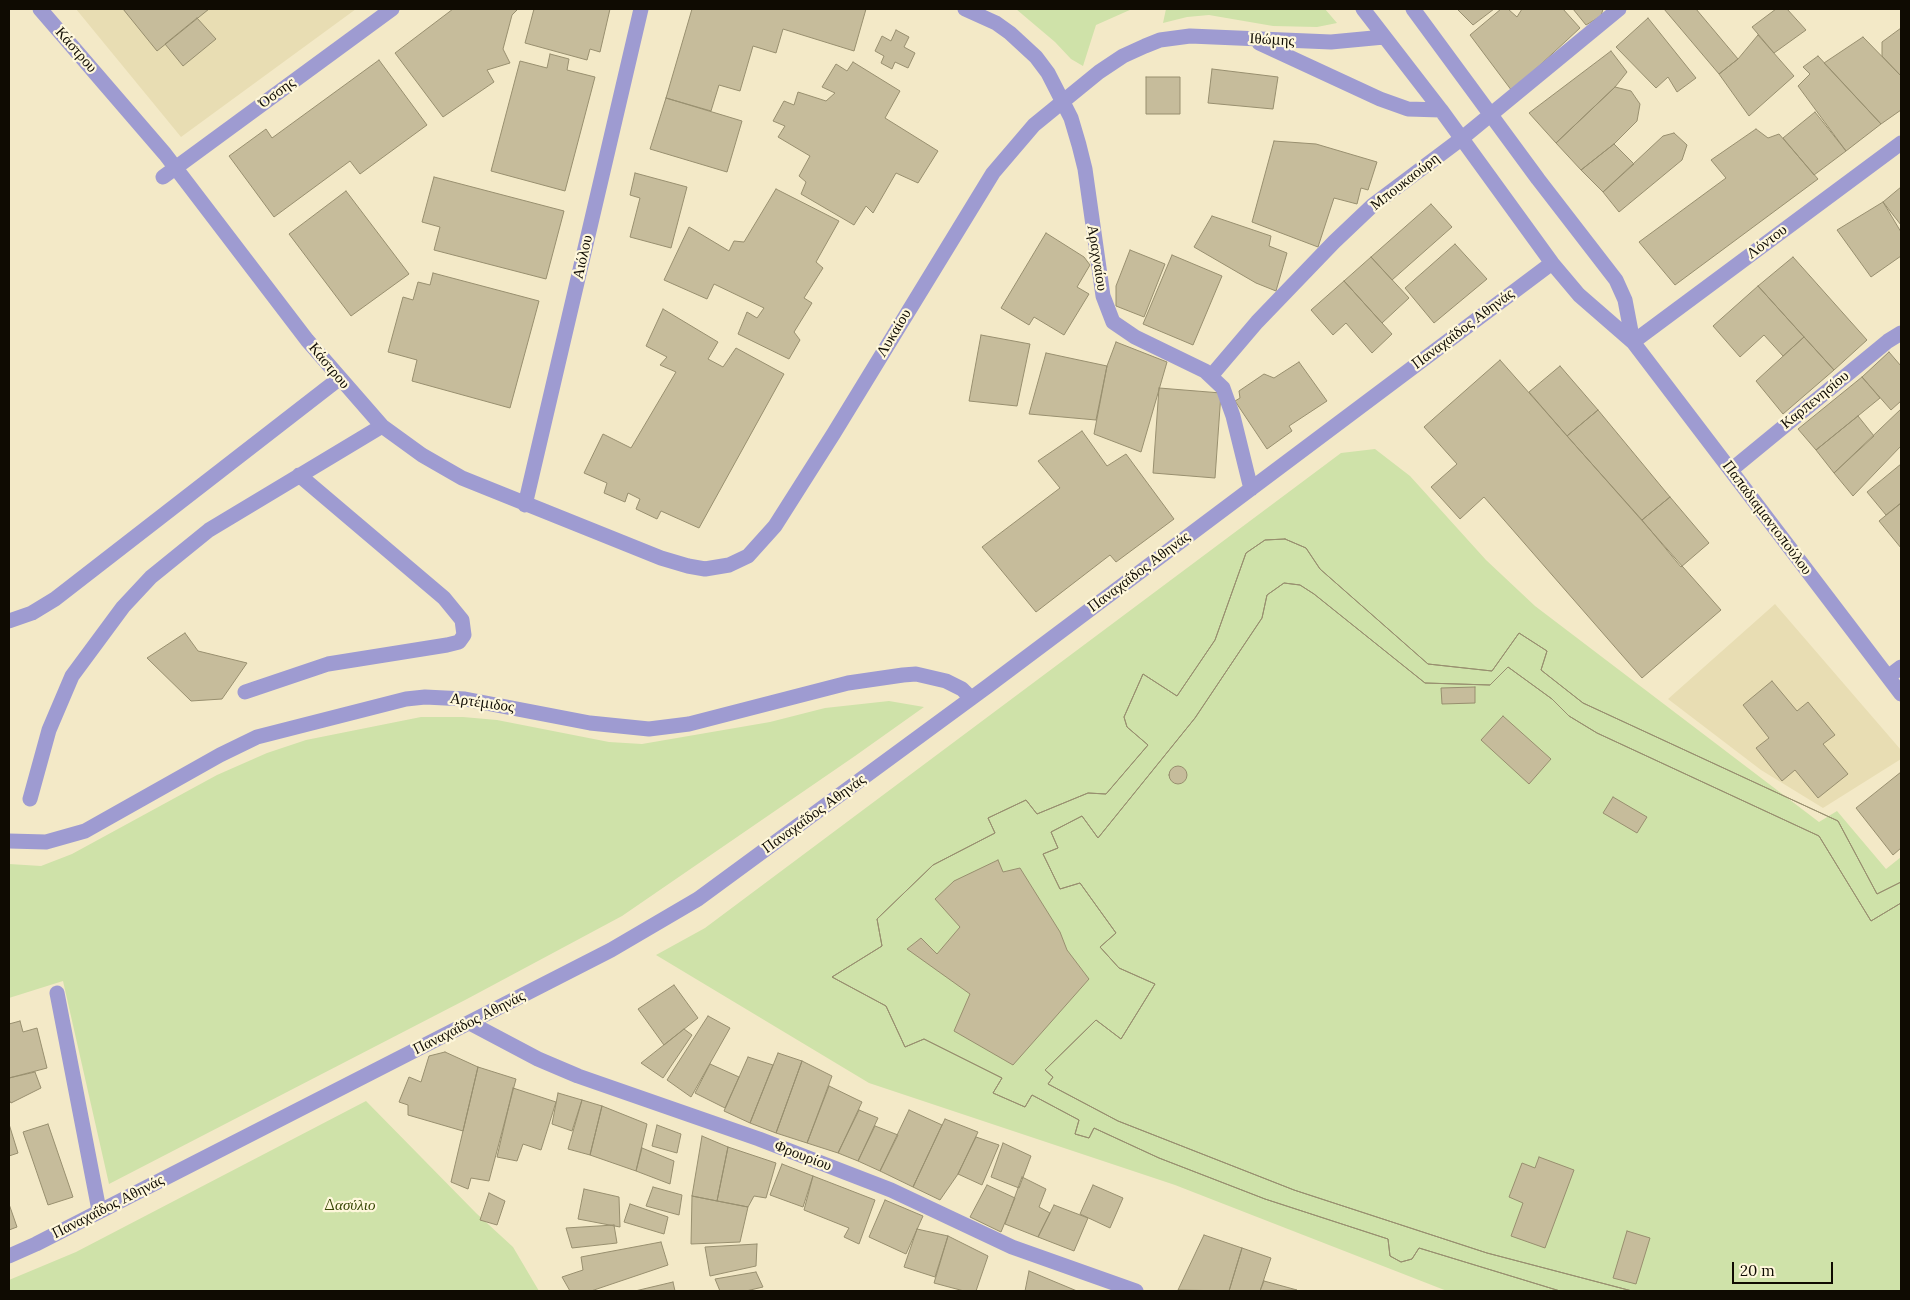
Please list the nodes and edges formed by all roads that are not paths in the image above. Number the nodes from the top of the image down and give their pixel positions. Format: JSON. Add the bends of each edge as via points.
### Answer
{"nodes":[{"id":1,"x":40,"y":9,"type":"edge"},
{"id":2,"x":392,"y":9,"type":"edge"},
{"id":3,"x":641,"y":9,"type":"edge"},
{"id":4,"x":965,"y":9,"type":"edge"},
{"id":5,"x":1363,"y":9,"type":"edge"},
{"id":6,"x":1413,"y":9,"type":"edge"},
{"id":7,"x":1620,"y":9,"type":"edge"},
{"id":8,"x":1384,"y":36,"type":"junction"},
{"id":9,"x":1248,"y":38,"type":"junction"},
{"id":10,"x":1062,"y":101,"type":"junction"},
{"id":11,"x":1441,"y":110,"type":"junction"},
{"id":12,"x":1491,"y":115,"type":"junction"},
{"id":13,"x":1462,"y":139,"type":"junction"},
{"id":14,"x":1901,"y":143,"type":"edge"},
{"id":15,"x":176,"y":167,"type":"junction"},
{"id":16,"x":163,"y":177,"type":"dead end"},
{"id":17,"x":1552,"y":263,"type":"junction"},
{"id":18,"x":1901,"y":332,"type":"edge"},
{"id":19,"x":1633,"y":342,"type":"junction"},
{"id":20,"x":1211,"y":376,"type":"junction"},
{"id":21,"x":340,"y":378,"type":"junction"},
{"id":22,"x":382,"y":426,"type":"junction"},
{"id":23,"x":1731,"y":470,"type":"junction"},
{"id":24,"x":299,"y":475,"type":"junction"},
{"id":25,"x":1251,"y":489,"type":"junction"},
{"id":26,"x":525,"y":505,"type":"junction"},
{"id":27,"x":728,"y":565,"type":"joint"},
{"id":28,"x":9,"y":621,"type":"edge"},
{"id":29,"x":1901,"y":667,"type":"edge"},
{"id":30,"x":1888,"y":677,"type":"junction"},
{"id":31,"x":245,"y":692,"type":"dead end"},
{"id":32,"x":1901,"y":694,"type":"edge"},
{"id":33,"x":971,"y":698,"type":"junction"},
{"id":34,"x":30,"y":799,"type":"dead end"},
{"id":35,"x":9,"y":842,"type":"edge"},
{"id":36,"x":57,"y":993,"type":"dead end"},
{"id":37,"x":470,"y":1023,"type":"junction"},
{"id":38,"x":100,"y":1210,"type":"junction"},
{"id":39,"x":9,"y":1256,"type":"edge"},
{"id":40,"x":1136,"y":1291,"type":"edge"}],
"edges":[{"from":1,"to":15,"type":"street","name":"Κάστρου"},
{"from":2,"to":15,"type":"street","name":"Όσσης"},
{"from":3,"to":26,"type":"street","name":"Αιόλου"},
{"from":4,"to":10,"type":"street","name":"Αραχναίου","via":[[996,23],[1022,42],[1048,73]]},
{"from":5,"to":8,"type":"street","name":"Παπαδιαμαντοπούλου"},
{"from":6,"to":12,"type":"street"},
{"from":7,"to":12,"type":"street","name":"Μπουκαούρη"},
{"from":8,"to":9,"type":"street","name":"Ιθώμης","via":[[1331,42]]},
{"from":8,"to":11,"type":"street","name":"Παπαδιαμαντοπούλου"},
{"from":9,"to":10,"type":"street","name":"Ιθώμης","via":[[1205,35],[1160,40],[1123,56]]},
{"from":9,"to":11,"type":"street","via":[[1380,99],[1408,109]]},
{"from":10,"to":20,"type":"street","name":"Αραχναίου","via":[[1071,118],[1085,169],[1103,296],[1113,322],[1134,337],[1195,365]]},
{"from":10,"to":27,"type":"street","name":"Λυκαίου","via":[[1014,146],[993,173],[796,495],[758,546],[748,556]]},
{"from":11,"to":13,"type":"street","name":"Παπαδιαμαντοπούλου"},
{"from":12,"to":13,"type":"street","name":"Μπουκαούρη"},
{"from":12,"to":19,"type":"street","via":[[1616,280],[1626,300]]},
{"from":13,"to":17,"type":"street","name":"Παπαδιαμαντοπούλου"},
{"from":13,"to":20,"type":"street","name":"Μπουκαούρη","via":[[1373,205],[1257,322]]},
{"from":14,"to":19,"type":"street","name":"Λόντου"},
{"from":15,"to":16,"type":"street","name":"Όσσης"},
{"from":15,"to":21,"type":"street","name":"Κάστρου","via":[[307,340]]},
{"from":17,"to":19,"type":"street","name":"Παπαδιαμαντοπούλου","via":[[1579,295]]},
{"from":17,"to":25,"type":"street","name":"Παναχαΐδος Αθηνάς"},
{"from":18,"to":23,"type":"street","name":"Καρπενησίου"},
{"from":19,"to":23,"type":"street","name":"Παπαδιαμαντοπούλου"},
{"from":20,"to":25,"type":"street","name":"Αραχναίου","via":[[1229,403]]},
{"from":21,"to":22,"type":"street","name":"Κάστρου"},
{"from":21,"to":28,"type":"street","via":[[55,598],[32,613]]},
{"from":22,"to":24,"type":"street"},
{"from":22,"to":26,"type":"street","name":"Κάστρου","via":[[436,464]]},
{"from":23,"to":30,"type":"street","name":"Παπαδιαμαντοπούλου"},
{"from":24,"to":31,"type":"street","via":[[444,598],[462,620],[464,635],[455,644],[328,664]]},
{"from":24,"to":34,"type":"street","via":[[209,530],[151,577],[123,606],[68,685],[49,730]]},
{"from":25,"to":33,"type":"street","name":"Παναχαΐδος Αθηνάς"},
{"from":26,"to":27,"type":"street","name":"Κάστρου","via":[[688,566]]},
{"from":29,"to":30,"type":"street"},
{"from":30,"to":32,"type":"street","name":"Παπαδιαμαντοπούλου"},
{"from":33,"to":35,"type":"street","name":"Αρτέμιδος","via":[[946,680],[903,674],[848,683],[689,724],[649,729],[600,725],[465,699],[406,699],[257,737],[85,831],[46,842]]},
{"from":33,"to":37,"type":"street","name":"Παναχαΐδος Αθηνάς","via":[[698,899],[611,950]]},
{"from":36,"to":38,"type":"street"},
{"from":37,"to":38,"type":"street","name":"Παναχαΐδος Αθηνάς"},
{"from":37,"to":40,"type":"street","name":"Φρουρίου","via":[[571,1073],[759,1139],[891,1190],[1012,1247]]},
{"from":38,"to":39,"type":"street","name":"Παναχαΐδος Αθηνάς"}]}
